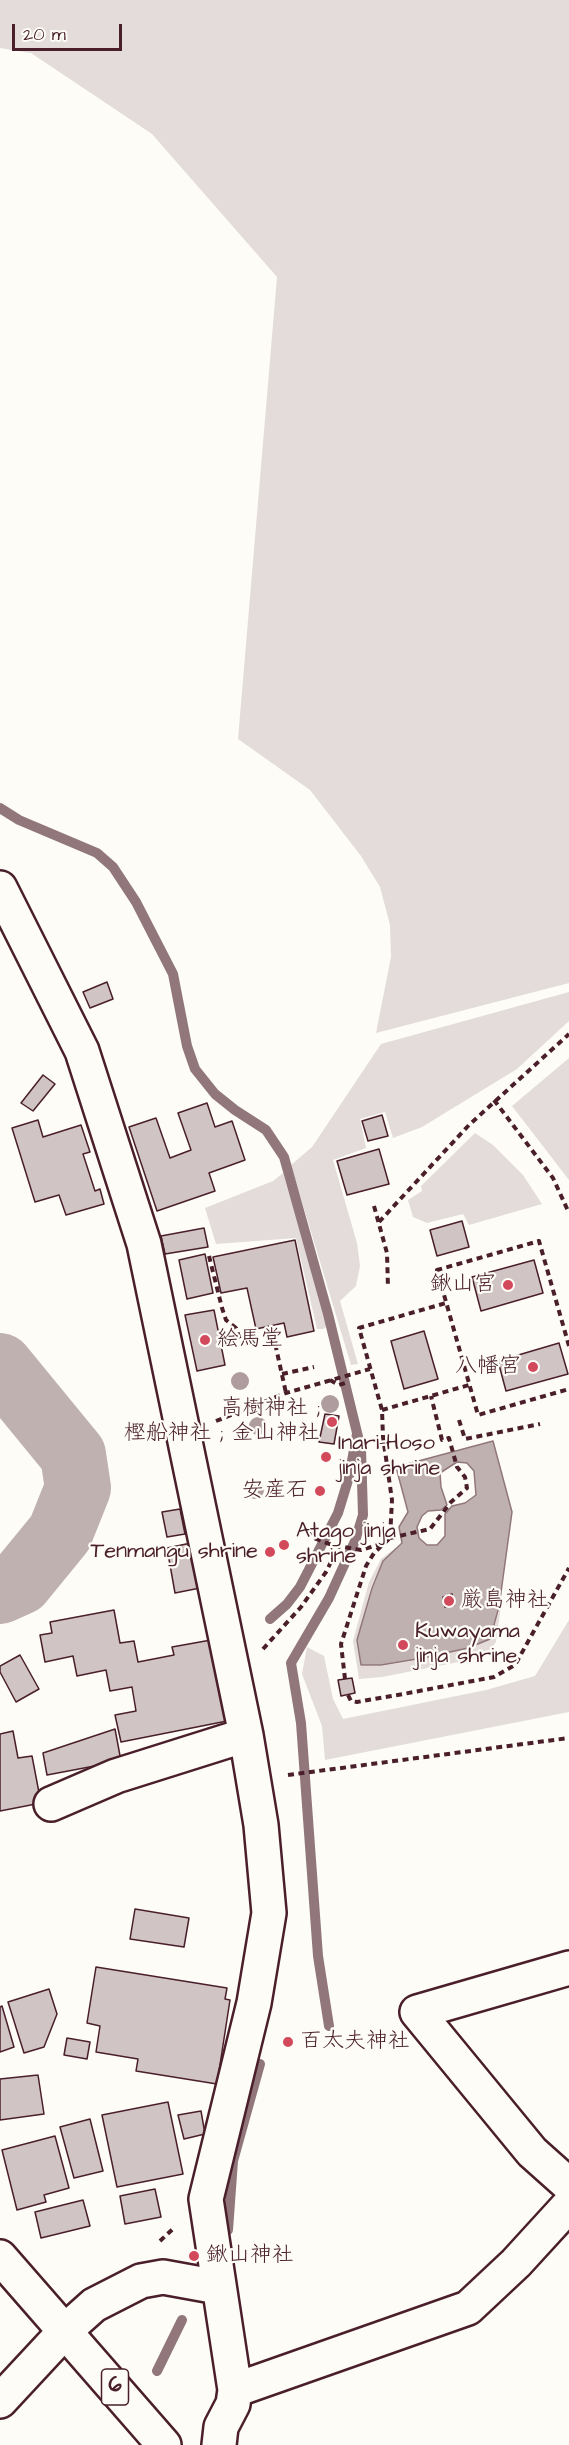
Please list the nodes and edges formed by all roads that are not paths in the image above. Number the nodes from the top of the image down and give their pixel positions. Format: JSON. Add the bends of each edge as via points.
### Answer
{"nodes":[{"id":1,"x":0,"y":888,"type":"edge"},
{"id":2,"x":246,"y":1735,"type":"junction"},
{"id":3,"x":51,"y":1804,"type":"dead end"},
{"id":4,"x":569,"y":1968,"type":"edge"},
{"id":5,"x":569,"y":2185,"type":"edge"},
{"id":6,"x":569,"y":2205,"type":"edge"},
{"id":7,"x":0,"y":2257,"type":"edge"},
{"id":8,"x":218,"y":2287,"type":"junction"},
{"id":9,"x":66,"y":2330,"type":"junction"},
{"id":10,"x":235,"y":2390,"type":"junction"},
{"id":11,"x":0,"y":2401,"type":"edge"},
{"id":12,"x":164,"y":2445,"type":"edge"},
{"id":13,"x":219,"y":2445,"type":"edge"}],
"edges":[{"from":1,"to":2,"type":"street","via":[[82,1051],[144,1244]]},
{"from":2,"to":3,"type":"street","via":[[116,1776]]},
{"from":2,"to":8,"type":"street","via":[[261,1825],[269,1912],[254,2003],[206,2199]]},
{"from":4,"to":5,"type":"street","via":[[417,2012],[532,2152]]},
{"from":6,"to":10,"type":"street","via":[[468,2308]]},
{"from":7,"to":9,"type":"street","number":"6"},
{"from":8,"to":9,"type":"street","via":[[163,2277],[141,2281],[94,2305]]},
{"from":8,"to":10,"type":"street"},
{"from":9,"to":11,"type":"street"},
{"from":9,"to":12,"type":"street","number":"6"},
{"from":10,"to":13,"type":"street","via":[[233,2404],[221,2427]]}]}
